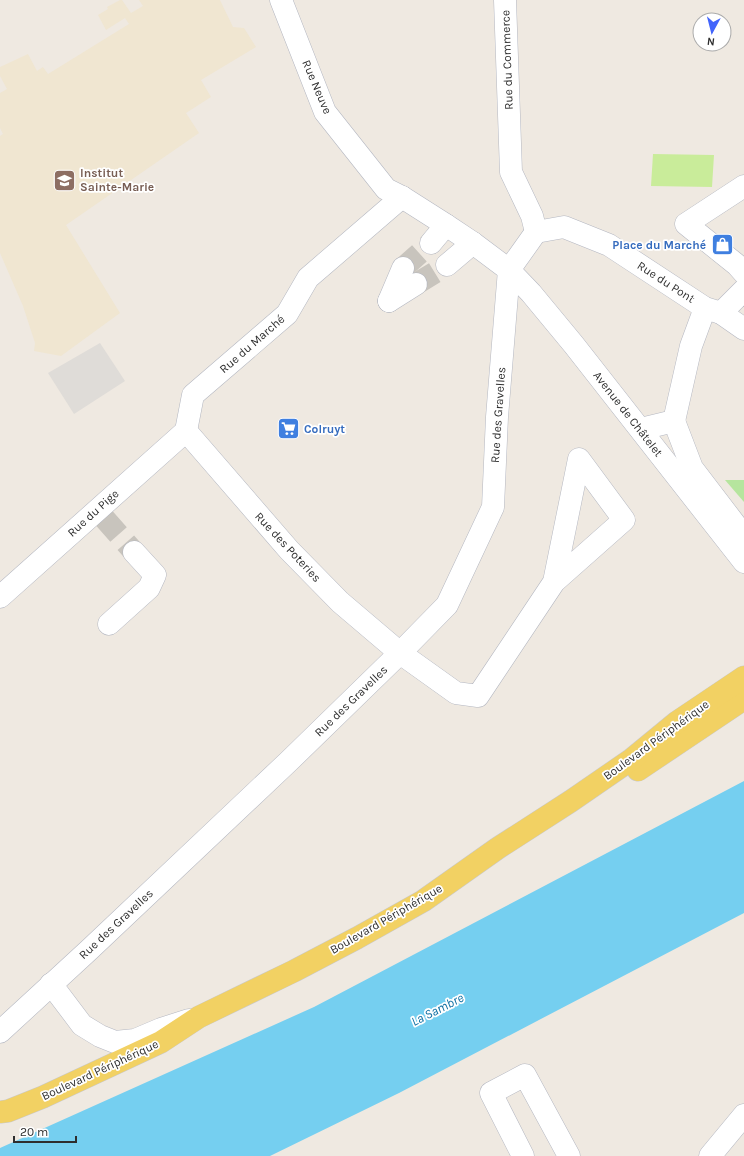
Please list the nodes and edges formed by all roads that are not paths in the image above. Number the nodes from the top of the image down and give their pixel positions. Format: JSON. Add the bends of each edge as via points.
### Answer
{"nodes":[{"id":1,"x":281,"y":0,"type":"edge"},
{"id":2,"x":505,"y":0,"type":"edge"},
{"id":3,"x":744,"y":186,"type":"edge"},
{"id":4,"x":402,"y":197,"type":"junction"},
{"id":5,"x":446,"y":225,"type":"junction"},
{"id":6,"x":536,"y":232,"type":"junction"},
{"id":7,"x":431,"y":243,"type":"tunnel mouth"},
{"id":8,"x":473,"y":243,"type":"junction"},
{"id":9,"x":447,"y":265,"type":"tunnel mouth"},
{"id":10,"x":509,"y":270,"type":"junction"},
{"id":11,"x":744,"y":273,"type":"edge"},
{"id":12,"x":744,"y":290,"type":"edge"},
{"id":13,"x":713,"y":311,"type":"junction"},
{"id":14,"x":744,"y":329,"type":"edge"},
{"id":15,"x":674,"y":421,"type":"junction"},
{"id":16,"x":640,"y":429,"type":"junction"},
{"id":17,"x":186,"y":431,"type":"junction"},
{"id":18,"x":744,"y":536,"type":"edge"},
{"id":19,"x":134,"y":552,"type":"tunnel mouth"},
{"id":20,"x":744,"y":562,"type":"edge"},
{"id":21,"x":554,"y":582,"type":"junction"},
{"id":22,"x":0,"y":597,"type":"edge"},
{"id":23,"x":109,"y":624,"type":"dead end"},
{"id":24,"x":400,"y":653,"type":"junction"},
{"id":25,"x":744,"y":677,"type":"edge"},
{"id":26,"x":744,"y":699,"type":"edge"},
{"id":27,"x":423,"y":901,"type":"junction"},
{"id":28,"x":51,"y":984,"type":"junction"},
{"id":29,"x":199,"y":1017,"type":"junction"},
{"id":30,"x":0,"y":1032,"type":"edge"},
{"id":31,"x":0,"y":1112,"type":"edge"},
{"id":32,"x":744,"y":1115,"type":"edge"},
{"id":33,"x":523,"y":1156,"type":"edge"},
{"id":34,"x":569,"y":1156,"type":"edge"},
{"id":35,"x":710,"y":1156,"type":"edge"}],
"edges":[{"from":1,"to":4,"type":"street","name":"Rue Neuve","via":[[325,112],[386,189]]},
{"from":2,"to":6,"type":"street","name":"Rue du Commerce","via":[[511,172],[532,216]]},
{"from":3,"to":11,"type":"street","via":[[686,224],[738,265]]},
{"from":4,"to":5,"type":"street"},
{"from":4,"to":17,"type":"street","name":"Rue du Marché","via":[[308,278],[287,314],[193,395]]},
{"from":5,"to":7,"type":"street"},
{"from":5,"to":8,"type":"street"},
{"from":6,"to":10,"type":"street"},
{"from":6,"to":13,"type":"street","name":"Rue du Pont","via":[[564,227],[609,245]]},
{"from":8,"to":9,"type":"street"},
{"from":8,"to":10,"type":"street"},
{"from":10,"to":16,"type":"street","name":"Avenue de Châtelet","via":[[536,299]]},
{"from":10,"to":24,"type":"street","name":"Rue des Gravelles","via":[[497,417],[493,507],[447,605]]},
{"from":12,"to":13,"type":"street"},
{"from":13,"to":14,"type":"street","name":"Rue du Pont"},
{"from":13,"to":15,"type":"street","via":[[691,346]]},
{"from":15,"to":16,"type":"street"},
{"from":15,"to":18,"type":"street","via":[[692,468]]},
{"from":16,"to":20,"type":"street","name":"Avenue de Châtelet"},
{"from":17,"to":22,"type":"street","name":"Rue du Pige","via":[[101,514]]},
{"from":17,"to":24,"type":"street","name":"Rue des Poteries","via":[[289,550],[340,602]]},
{"from":19,"to":23,"type":"street","via":[[155,575],[149,588]]},
{"from":21,"to":21,"type":"street","via":[[624,520],[579,459],[565,528]]},
{"from":21,"to":24,"type":"street","name":"Rue des Poteries","via":[[478,696],[456,693]]},
{"from":24,"to":28,"type":"street","name":"Rue des Gravelles"},
{"from":25,"to":27,"type":"main road","name":"Boulevard Périphérique","via":[[677,722],[626,763]]},
{"from":26,"to":27,"type":"main road","via":[[508,854]]},
{"from":27,"to":29,"type":"main road","name":"Boulevard Périphérique","via":[[336,949]]},
{"from":28,"to":29,"type":"street","via":[[82,1025],[115,1042],[135,1040]]},
{"from":28,"to":30,"type":"street","name":"Rue des Gravelles"},
{"from":29,"to":31,"type":"main road","name":"Boulevard Périphérique","via":[[161,1042],[87,1077]]},
{"from":32,"to":35,"type":"street"},
{"from":33,"to":34,"type":"street","via":[[491,1093],[525,1075]]}]}
